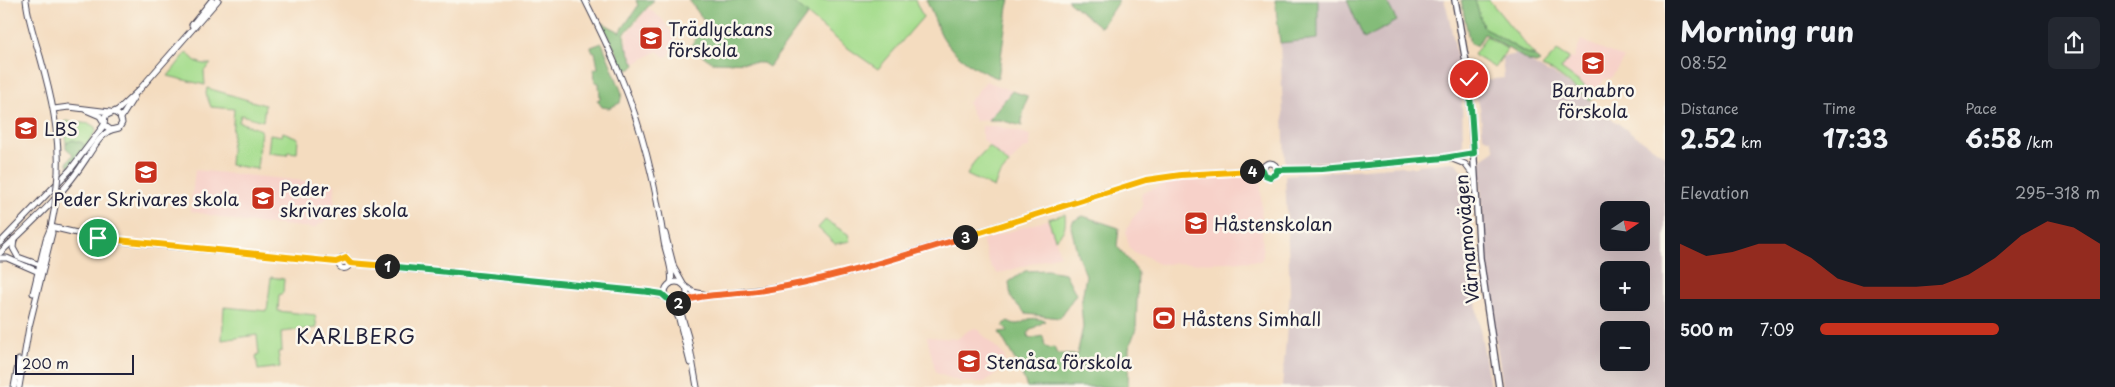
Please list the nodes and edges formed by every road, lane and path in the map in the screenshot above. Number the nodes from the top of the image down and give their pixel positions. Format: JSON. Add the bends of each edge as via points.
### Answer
{"nodes":[{"id":1,"x":26,"y":0,"type":"edge"},
{"id":2,"x":212,"y":0,"type":"edge"},
{"id":3,"x":218,"y":0,"type":"edge"},
{"id":4,"x":585,"y":0,"type":"edge"},
{"id":5,"x":1455,"y":0,"type":"edge"},
{"id":6,"x":178,"y":44,"type":"junction"},
{"id":7,"x":140,"y":88,"type":"junction"},
{"id":8,"x":54,"y":109,"type":"junction"},
{"id":9,"x":83,"y":109,"type":"junction"},
{"id":10,"x":112,"y":112,"type":"junction"},
{"id":11,"x":121,"y":118,"type":"junction"},
{"id":12,"x":104,"y":123,"type":"junction"},
{"id":13,"x":111,"y":130,"type":"junction"},
{"id":14,"x":1474,"y":153,"type":"junction"},
{"id":15,"x":1449,"y":158,"type":"junction"},
{"id":16,"x":1263,"y":170,"type":"junction"},
{"id":17,"x":1277,"y":170,"type":"junction"},
{"id":18,"x":1476,"y":177,"type":"junction"},
{"id":19,"x":662,"y":224,"type":"junction"},
{"id":20,"x":51,"y":227,"type":"junction"},
{"id":21,"x":14,"y":239,"type":"junction"},
{"id":22,"x":0,"y":243,"type":"edge"},
{"id":23,"x":0,"y":253,"type":"edge"},
{"id":24,"x":0,"y":258,"type":"edge"},
{"id":25,"x":42,"y":265,"type":"junction"},
{"id":26,"x":40,"y":272,"type":"junction"},
{"id":27,"x":669,"y":284,"type":"junction"},
{"id":28,"x":684,"y":286,"type":"junction"},
{"id":29,"x":649,"y":292,"type":"junction"},
{"id":30,"x":711,"y":294,"type":"junction"},
{"id":31,"x":666,"y":297,"type":"junction"},
{"id":32,"x":683,"y":301,"type":"junction"},
{"id":33,"x":671,"y":302,"type":"junction"},
{"id":34,"x":697,"y":386,"type":"edge"},
{"id":35,"x":13,"y":387,"type":"edge"},
{"id":36,"x":19,"y":387,"type":"edge"},
{"id":37,"x":1499,"y":387,"type":"edge"}],
"edges":[{"from":1,"to":8,"type":"street"},
{"from":2,"to":6,"type":"street"},
{"from":3,"to":6,"type":"street"},
{"from":4,"to":19,"type":"street","via":[[632,105]]},
{"from":5,"to":14,"type":"main road","name":"Värnamovägen","via":[[1467,64]]},
{"from":6,"to":7,"type":"street"},
{"from":7,"to":10,"type":"street","via":[[121,108]]},
{"from":7,"to":11,"type":"street"},
{"from":8,"to":9,"type":"street"},
{"from":8,"to":20,"type":"street","bridge":true,"via":[[59,151]]},
{"from":9,"to":10,"type":"street"},
{"from":9,"to":12,"type":"street","via":[[100,116]]},
{"from":10,"to":11,"type":"street"},
{"from":10,"to":12,"type":"street","via":[[105,116]]},
{"from":11,"to":13,"type":"street","via":[[120,126]]},
{"from":12,"to":13,"type":"street"},
{"from":12,"to":22,"type":"street","via":[[70,170]]},
{"from":13,"to":21,"type":"street","via":[[96,144],[50,204]]},
{"from":14,"to":15,"type":"street"},
{"from":14,"to":18,"type":"main road","name":"Värnamovägen"},
{"from":15,"to":17,"type":"street"},
{"from":15,"to":18,"type":"street","via":[[1465,164]]},
{"from":16,"to":17,"type":"street","via":[[1270,163]]},
{"from":16,"to":17,"type":"street","via":[[1269,177],[1274,176]]},
{"from":16,"to":30,"type":"street","via":[[1146,180],[850,272],[772,288]]},
{"from":18,"to":37,"type":"main road","name":"Värnamovägen","via":[[1484,294]]},
{"from":19,"to":27,"type":"street","via":[[672,274]]},
{"from":19,"to":28,"type":"street","via":[[674,268]]},
{"from":20,"to":25,"type":"street"},
{"from":20,"to":29,"type":"street","via":[[107,240],[339,262],[344,268],[350,263]]},
{"from":21,"to":23,"type":"street"},
{"from":21,"to":25,"type":"street","via":[[13,248],[18,257]]},
{"from":24,"to":26,"type":"street"},
{"from":25,"to":26,"type":"street"},
{"from":26,"to":35,"type":"street"},
{"from":26,"to":36,"type":"street"},
{"from":27,"to":28,"type":"street","via":[[678,282]]},
{"from":27,"to":29,"type":"street"},
{"from":27,"to":31,"type":"street","via":[[665,290]]},
{"from":28,"to":30,"type":"street","via":[[696,293]]},
{"from":28,"to":32,"type":"street","via":[[687,295]]},
{"from":29,"to":31,"type":"street"},
{"from":30,"to":32,"type":"street"},
{"from":31,"to":33,"type":"street"},
{"from":32,"to":33,"type":"street"},
{"from":32,"to":34,"type":"street","via":[[680,310]]},
{"from":33,"to":34,"type":"street"}]}
